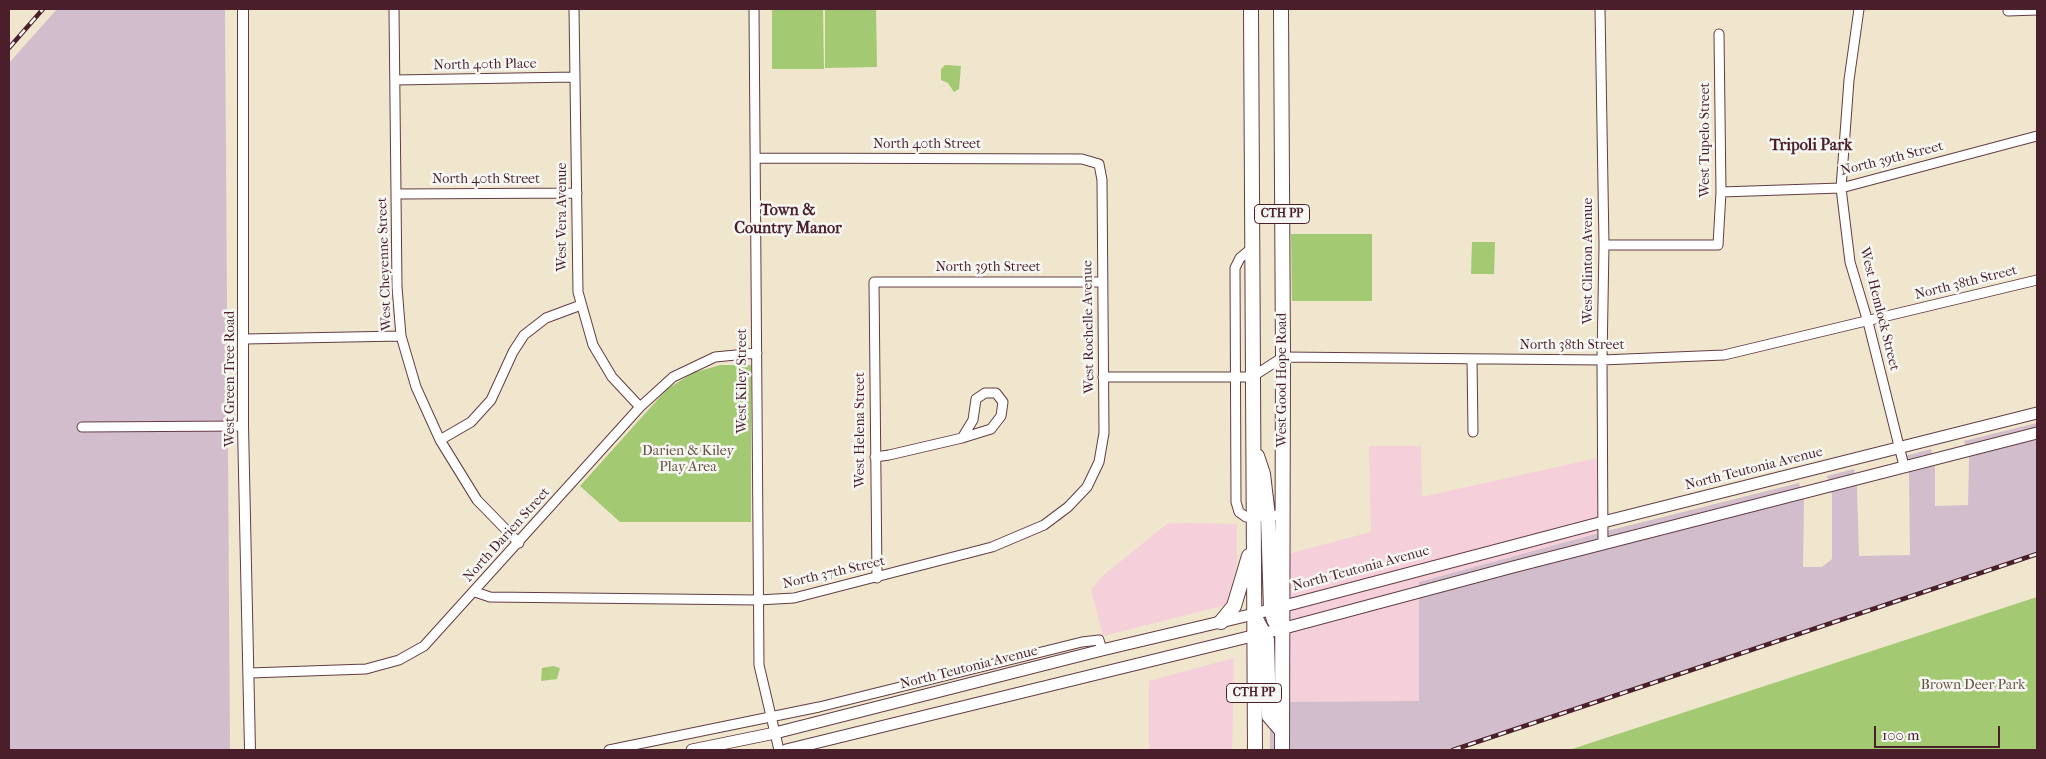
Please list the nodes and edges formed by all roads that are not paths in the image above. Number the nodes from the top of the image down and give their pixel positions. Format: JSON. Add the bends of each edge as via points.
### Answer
{"nodes":[{"id":1,"x":243,"y":9,"type":"edge"},
{"id":2,"x":394,"y":9,"type":"edge"},
{"id":3,"x":574,"y":9,"type":"edge"},
{"id":4,"x":754,"y":9,"type":"edge"},
{"id":5,"x":1251,"y":9,"type":"edge"},
{"id":6,"x":1280,"y":9,"type":"edge"},
{"id":7,"x":1600,"y":9,"type":"edge"},
{"id":8,"x":1859,"y":9,"type":"edge"},
{"id":9,"x":2037,"y":10,"type":"edge"},
{"id":10,"x":2008,"y":11,"type":"dead end"},
{"id":11,"x":1719,"y":34,"type":"dead end"},
{"id":12,"x":575,"y":77,"type":"junction"},
{"id":13,"x":395,"y":80,"type":"junction"},
{"id":14,"x":2037,"y":136,"type":"edge"},
{"id":15,"x":755,"y":158,"type":"junction"},
{"id":16,"x":1099,"y":164,"type":"joint"},
{"id":17,"x":1841,"y":188,"type":"junction"},
{"id":18,"x":1721,"y":192,"type":"junction"},
{"id":19,"x":577,"y":193,"type":"junction"},
{"id":20,"x":396,"y":194,"type":"junction"},
{"id":21,"x":1604,"y":245,"type":"junction"},
{"id":22,"x":1252,"y":248,"type":"junction"},
{"id":23,"x":2037,"y":280,"type":"edge"},
{"id":24,"x":874,"y":282,"type":"joint"},
{"id":25,"x":1101,"y":282,"type":"junction"},
{"id":26,"x":581,"y":305,"type":"junction"},
{"id":27,"x":1868,"y":322,"type":"junction"},
{"id":28,"x":401,"y":336,"type":"junction"},
{"id":29,"x":245,"y":339,"type":"junction"},
{"id":30,"x":757,"y":353,"type":"junction"},
{"id":31,"x":1283,"y":357,"type":"junction"},
{"id":32,"x":1472,"y":359,"type":"junction"},
{"id":33,"x":1602,"y":360,"type":"junction"},
{"id":34,"x":1234,"y":377,"type":"junction"},
{"id":35,"x":1252,"y":377,"type":"junction"},
{"id":36,"x":1103,"y":378,"type":"junction"},
{"id":37,"x":640,"y":407,"type":"junction"},
{"id":38,"x":2037,"y":413,"type":"edge"},
{"id":39,"x":243,"y":426,"type":"junction"},
{"id":40,"x":82,"y":427,"type":"dead end"},
{"id":41,"x":1472,"y":432,"type":"dead end"},
{"id":42,"x":2037,"y":433,"type":"edge"},
{"id":43,"x":962,"y":438,"type":"junction"},
{"id":44,"x":440,"y":440,"type":"junction"},
{"id":45,"x":1253,"y":443,"type":"junction"},
{"id":46,"x":1900,"y":448,"type":"junction"},
{"id":47,"x":875,"y":457,"type":"junction"},
{"id":48,"x":1904,"y":466,"type":"junction"},
{"id":49,"x":1087,"y":487,"type":"joint"},
{"id":50,"x":1275,"y":515,"type":"junction"},
{"id":51,"x":1247,"y":516,"type":"junction"},
{"id":52,"x":1603,"y":522,"type":"junction"},
{"id":53,"x":1253,"y":541,"type":"junction"},
{"id":54,"x":519,"y":543,"type":"junction"},
{"id":55,"x":1603,"y":544,"type":"junction"},
{"id":56,"x":877,"y":578,"type":"junction"},
{"id":57,"x":475,"y":592,"type":"junction"},
{"id":58,"x":758,"y":600,"type":"junction"},
{"id":59,"x":1276,"y":608,"type":"junction"},
{"id":60,"x":1254,"y":614,"type":"junction"},
{"id":61,"x":1221,"y":622,"type":"junction"},
{"id":62,"x":1281,"y":629,"type":"junction"},
{"id":63,"x":1260,"y":634,"type":"junction"},
{"id":64,"x":1101,"y":645,"type":"junction"},
{"id":65,"x":250,"y":673,"type":"junction"},
{"id":66,"x":771,"y":717,"type":"junction"},
{"id":67,"x":1282,"y":730,"type":"junction"},
{"id":68,"x":775,"y":733,"type":"junction"},
{"id":69,"x":250,"y":750,"type":"edge"},
{"id":70,"x":609,"y":750,"type":"edge"},
{"id":71,"x":692,"y":750,"type":"edge"},
{"id":72,"x":779,"y":750,"type":"edge"},
{"id":73,"x":786,"y":750,"type":"edge"},
{"id":74,"x":1255,"y":750,"type":"edge"},
{"id":75,"x":1282,"y":750,"type":"edge"}],
"edges":[{"from":1,"to":29,"type":"street","name":"West Green Tree Road"},
{"from":2,"to":13,"type":"street","name":"West Cheyenne Street"},
{"from":3,"to":12,"type":"street","name":"West Vera Avenue"},
{"from":4,"to":15,"type":"street","name":"West Kiley Street"},
{"from":5,"to":22,"type":"main road","number":"CTH PP"},
{"from":6,"to":31,"type":"main road","name":"West Good Hope Road","number":"CTH PP"},
{"from":7,"to":21,"type":"street","name":"West Clinton Avenue"},
{"from":8,"to":17,"type":"street","name":"West Hemlock Street","via":[[1849,80]]},
{"from":9,"to":10,"type":"street"},
{"from":11,"to":18,"type":"street","name":"West Tupelo Street"},
{"from":12,"to":13,"type":"street","name":"North 40th Place"},
{"from":12,"to":19,"type":"street","name":"West Vera Avenue"},
{"from":13,"to":20,"type":"street","name":"West Cheyenne Street"},
{"from":14,"to":17,"type":"street","name":"North 39th Street"},
{"from":15,"to":16,"type":"street","name":"North 40th Street","via":[[1082,159]]},
{"from":15,"to":30,"type":"street","name":"West Kiley Street"},
{"from":16,"to":25,"type":"street","name":"West Rochelle Avenue","via":[[1102,180]]},
{"from":17,"to":18,"type":"street","name":"North 39th Street"},
{"from":17,"to":27,"type":"street","name":"West Hemlock Street","via":[[1850,262]]},
{"from":18,"to":21,"type":"street","name":"West Tupelo Street","via":[[1718,245]]},
{"from":19,"to":20,"type":"street","name":"North 40th Street"},
{"from":19,"to":26,"type":"street","name":"West Vera Avenue","via":[[576,269]]},
{"from":20,"to":28,"type":"street","name":"West Cheyenne Street"},
{"from":21,"to":33,"type":"street","name":"West Clinton Avenue"},
{"from":22,"to":34,"type":"street","via":[[1240,258],[1235,268]]},
{"from":22,"to":35,"type":"main road","number":"CTH PP"},
{"from":23,"to":27,"type":"street","name":"North 38th Street"},
{"from":24,"to":25,"type":"street","name":"North 39th Street"},
{"from":24,"to":47,"type":"street","name":"West Helena Street"},
{"from":25,"to":36,"type":"street","name":"West Rochelle Avenue"},
{"from":26,"to":37,"type":"street","name":"West Vera Avenue","via":[[593,345],[612,377]]},
{"from":26,"to":44,"type":"street","via":[[546,318],[524,335],[491,400],[471,422]]},
{"from":27,"to":33,"type":"street","name":"North 38th Street","via":[[1724,355]]},
{"from":27,"to":46,"type":"street","name":"West Hemlock Street"},
{"from":28,"to":29,"type":"street"},
{"from":28,"to":44,"type":"street","name":"West Cheyenne Street","via":[[416,387]]},
{"from":29,"to":39,"type":"street","name":"West Green Tree Road"},
{"from":30,"to":37,"type":"street","name":"North Darien Street","via":[[715,357],[673,377]]},
{"from":30,"to":58,"type":"street","name":"West Kiley Street"},
{"from":31,"to":32,"type":"street","name":"North 38th Street"},
{"from":31,"to":35,"type":"street"},
{"from":31,"to":50,"type":"main road","name":"West Good Hope Road","number":"CTH PP"},
{"from":32,"to":33,"type":"street","name":"North 38th Street"},
{"from":32,"to":41,"type":"street"},
{"from":33,"to":52,"type":"street","name":"West Clinton Avenue"},
{"from":34,"to":35,"type":"street"},
{"from":34,"to":36,"type":"street"},
{"from":34,"to":51,"type":"street","via":[[1236,502]]},
{"from":35,"to":45,"type":"main road","number":"CTH PP"},
{"from":36,"to":49,"type":"street","name":"West Rochelle Avenue","via":[[1104,433],[1099,462]]},
{"from":37,"to":54,"type":"street","name":"North Darien Street"},
{"from":38,"to":46,"type":"main road","name":"North Teutonia Avenue"},
{"from":39,"to":40,"type":"street"},
{"from":39,"to":65,"type":"street","name":"West Green Tree Road"},
{"from":42,"to":48,"type":"main road"},
{"from":43,"to":43,"type":"street","via":[[991,429],[1001,416],[1003,402],[996,393],[985,393],[976,399],[972,420]]},
{"from":43,"to":47,"type":"street"},
{"from":44,"to":54,"type":"street","name":"West Cheyenne Street","via":[[477,500]]},
{"from":45,"to":50,"type":"main road"},
{"from":45,"to":51,"type":"main road","number":"CTH PP"},
{"from":46,"to":48,"type":"street","name":"West Hemlock Street"},
{"from":46,"to":52,"type":"main road","name":"North Teutonia Avenue"},
{"from":47,"to":56,"type":"street","name":"West Helena Street"},
{"from":48,"to":55,"type":"main road"},
{"from":49,"to":56,"type":"street","name":"North 37th Street","via":[[1044,525],[992,547]]},
{"from":50,"to":51,"type":"street"},
{"from":50,"to":59,"type":"main road"},
{"from":51,"to":53,"type":"main road","number":"CTH PP"},
{"from":52,"to":55,"type":"street","name":"West Clinton Avenue"},
{"from":52,"to":59,"type":"main road","name":"North Teutonia Avenue"},
{"from":53,"to":60,"type":"main road","number":"CTH PP"},
{"from":53,"to":61,"type":"main road","via":[[1234,606]]},
{"from":54,"to":57,"type":"street","name":"North Darien Street"},
{"from":55,"to":62,"type":"main road"},
{"from":56,"to":58,"type":"street","name":"North 37th Street","via":[[794,598]]},
{"from":57,"to":58,"type":"street","name":"North 37th Street","via":[[490,597]]},
{"from":57,"to":65,"type":"street","name":"North Darien Street","via":[[424,646],[399,660],[366,669]]},
{"from":58,"to":66,"type":"street","name":"West Kiley Street","via":[[759,665]]},
{"from":59,"to":60,"type":"main road","name":"North Teutonia Avenue"},
{"from":59,"to":62,"type":"main road","via":[[1274,620]]},
{"from":60,"to":61,"type":"main road","name":"North Teutonia Avenue"},
{"from":60,"to":63,"type":"main road"},
{"from":61,"to":64,"type":"main road","name":"North Teutonia Avenue"},
{"from":62,"to":63,"type":"main road"},
{"from":62,"to":67,"type":"main road","number":"CTH PP"},
{"from":63,"to":67,"type":"main road","via":[[1268,648],[1269,716]]},
{"from":63,"to":73,"type":"main road"},
{"from":63,"to":74,"type":"main road","number":"CTH PP"},
{"from":64,"to":66,"type":"street","name":"North Teutonia Avenue","via":[[1082,642]]},
{"from":64,"to":68,"type":"main road","name":"North Teutonia Avenue"},
{"from":65,"to":69,"type":"street","name":"West Green Tree Road"},
{"from":66,"to":68,"type":"street","name":"West Kiley Street"},
{"from":66,"to":70,"type":"street","name":"North Teutonia Avenue"},
{"from":67,"to":75,"type":"main road","number":"CTH PP"},
{"from":68,"to":71,"type":"main road","name":"North Teutonia Avenue"},
{"from":68,"to":72,"type":"street","name":"West Kiley Street"}]}
